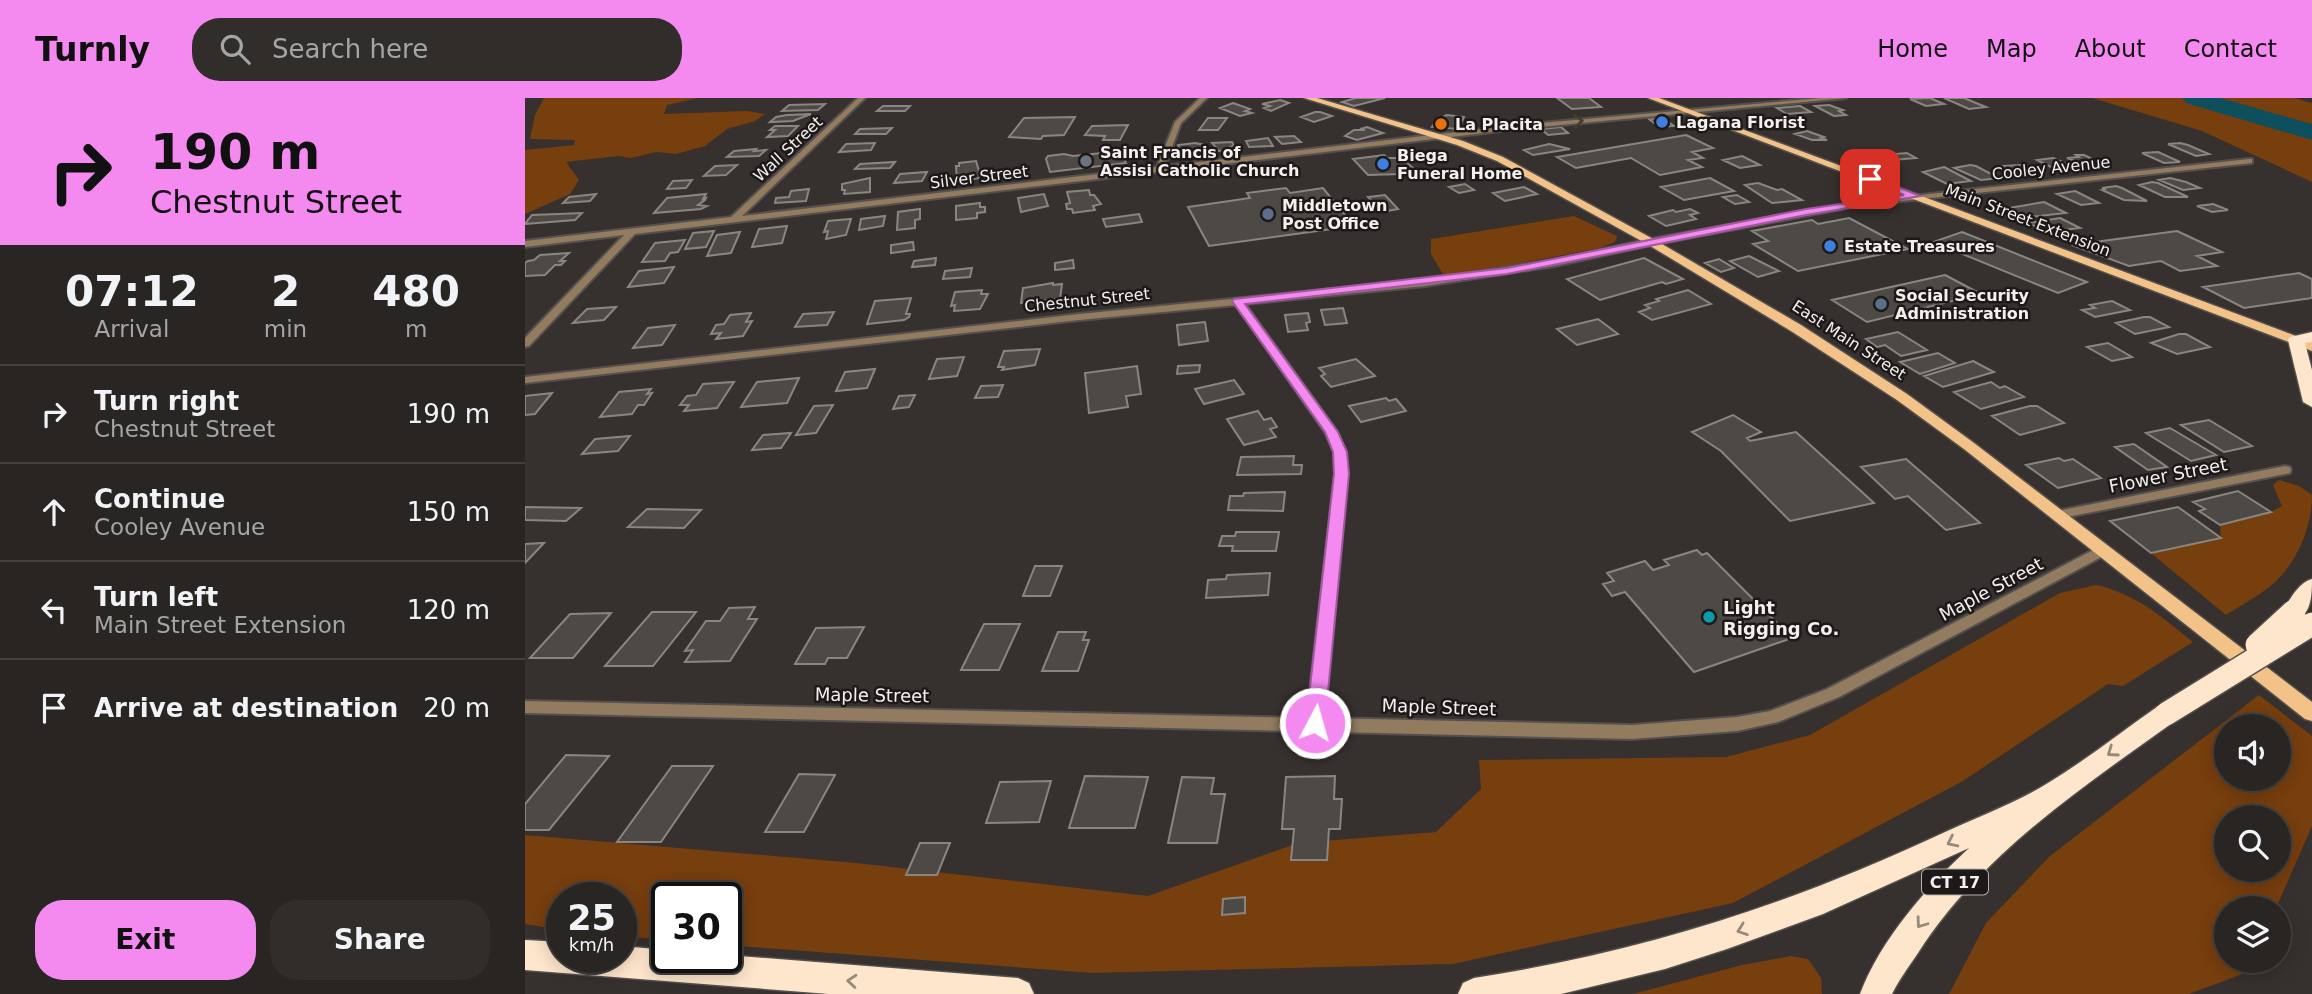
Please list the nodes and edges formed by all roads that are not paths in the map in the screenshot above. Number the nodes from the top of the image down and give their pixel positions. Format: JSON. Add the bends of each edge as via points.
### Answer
{"nodes":[{"id":1,"x":862,"y":98,"type":"edge"},
{"id":2,"x":1204,"y":98,"type":"edge"},
{"id":3,"x":1308,"y":98,"type":"edge"},
{"id":4,"x":1652,"y":98,"type":"edge"},
{"id":5,"x":1843,"y":98,"type":"edge"},
{"id":6,"x":1689,"y":111,"type":"junction"},
{"id":7,"x":1437,"y":136,"type":"junction"},
{"id":8,"x":2249,"y":161,"type":"dead end"},
{"id":9,"x":1160,"y":170,"type":"junction"},
{"id":10,"x":1915,"y":196,"type":"junction"},
{"id":11,"x":733,"y":220,"type":"junction"},
{"id":12,"x":632,"y":231,"type":"junction"},
{"id":13,"x":1651,"y":242,"type":"junction"},
{"id":14,"x":525,"y":244,"type":"edge"},
{"id":15,"x":1238,"y":301,"type":"junction"},
{"id":16,"x":2307,"y":342,"type":"edge"},
{"id":17,"x":525,"y":344,"type":"edge"},
{"id":18,"x":525,"y":380,"type":"edge"},
{"id":19,"x":2312,"y":402,"type":"edge"},
{"id":20,"x":2285,"y":470,"type":"dead end"},
{"id":21,"x":2057,"y":515,"type":"junction"},
{"id":22,"x":2102,"y":551,"type":"junction"},
{"id":23,"x":2312,"y":586,"type":"edge"},
{"id":24,"x":2306,"y":619,"type":"edge"},
{"id":25,"x":525,"y":707,"type":"edge"},
{"id":26,"x":2312,"y":713,"type":"edge"},
{"id":27,"x":1315,"y":723,"type":"junction"},
{"id":28,"x":2058,"y":791,"type":"junction"},
{"id":29,"x":525,"y":955,"type":"edge"},
{"id":30,"x":546,"y":956,"type":"edge"},
{"id":31,"x":637,"y":963,"type":"edge"},
{"id":32,"x":1018,"y":994,"type":"edge"},
{"id":33,"x":1474,"y":994,"type":"edge"},
{"id":34,"x":1876,"y":994,"type":"edge"}],
"edges":[{"from":1,"to":11,"type":"street","name":"Wall Street"},
{"from":2,"to":9,"type":"street","via":[[1178,122]]},
{"from":3,"to":7,"type":"main road","name":"East Main Street"},
{"from":4,"to":6,"type":"main road","name":"Main Street Extension"},
{"from":5,"to":6,"type":"street","name":"Silver Street"},
{"from":7,"to":6,"type":"street","name":"Silver Street","one_way":true},
{"from":6,"to":10,"type":"main road","name":"Main Street Extension"},
{"from":7,"to":9,"type":"street","name":"Silver Street"},
{"from":7,"to":13,"type":"main road","name":"East Main Street","via":[[1519,167]]},
{"from":8,"to":10,"type":"street","name":"Cooley Avenue"},
{"from":9,"to":11,"type":"street","name":"Silver Street"},
{"from":10,"to":13,"type":"street","name":"Cooley Avenue"},
{"from":10,"to":16,"type":"main road","name":"Main Street Extension"},
{"from":11,"to":12,"type":"street","name":"Silver Street"},
{"from":12,"to":14,"type":"street","name":"Silver Street"},
{"from":12,"to":17,"type":"street"},
{"from":13,"to":15,"type":"street","name":"Chestnut Street","via":[[1507,271]]},
{"from":13,"to":21,"type":"main road","name":"East Main Street","via":[[1851,362]]},
{"from":15,"to":18,"type":"street","name":"Chestnut Street"},
{"from":15,"to":27,"type":"street","via":[[1331,432],[1340,452]]},
{"from":16,"to":19,"type":"highway"},
{"from":20,"to":21,"type":"street","name":"Flower Street"},
{"from":21,"to":22,"type":"main road","name":"East Main Street"},
{"from":22,"to":26,"type":"main road","name":"East Main Street"},
{"from":22,"to":27,"type":"street","name":"Maple Street","via":[[1833,694],[1772,717],[1632,732]]},
{"from":23,"to":24,"type":"highway"},
{"from":24,"to":28,"type":"highway","number":"CT 17","one_way":true,"bridge":true},
{"from":25,"to":27,"type":"street","name":"Maple Street"},
{"from":28,"to":33,"type":"highway","one_way":true,"via":[[1878,876],[1728,935],[1543,984]]},
{"from":28,"to":34,"type":"highway","number":"CT 17","one_way":true,"via":[[1966,868],[1923,918]]},
{"from":29,"to":30,"type":"highway"},
{"from":32,"to":31,"type":"highway","one_way":true}]}
